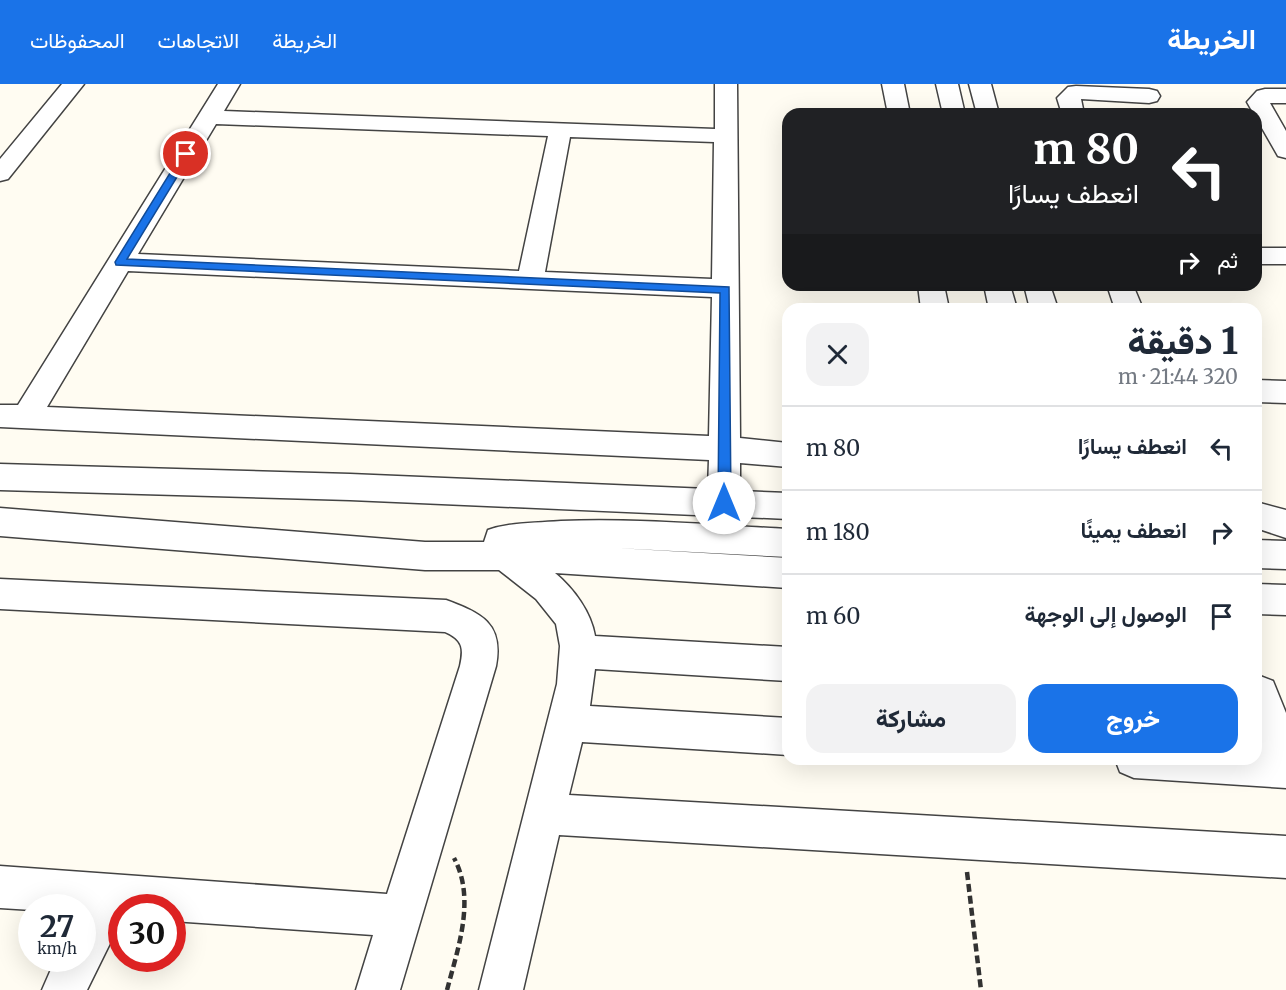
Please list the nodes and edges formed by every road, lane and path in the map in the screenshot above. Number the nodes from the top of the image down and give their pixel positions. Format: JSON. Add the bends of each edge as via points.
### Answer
{"nodes":[{"id":1,"x":73,"y":84,"type":"edge"},
{"id":2,"x":229,"y":84,"type":"edge"},
{"id":3,"x":726,"y":84,"type":"edge"},
{"id":4,"x":893,"y":84,"type":"edge"},
{"id":5,"x":947,"y":84,"type":"edge"},
{"id":6,"x":980,"y":84,"type":"edge"},
{"id":7,"x":1149,"y":96,"type":"dead end"},
{"id":8,"x":1286,"y":96,"type":"edge"},
{"id":9,"x":1130,"y":104,"type":"edge"},
{"id":10,"x":898,"y":108,"type":"edge"},
{"id":11,"x":953,"y":108,"type":"edge"},
{"id":12,"x":986,"y":108,"type":"edge"},
{"id":13,"x":1071,"y":108,"type":"edge"},
{"id":14,"x":1261,"y":108,"type":"edge"},
{"id":15,"x":1262,"y":109,"type":"edge"},
{"id":16,"x":208,"y":117,"type":"junction"},
{"id":17,"x":560,"y":131,"type":"junction"},
{"id":18,"x":726,"y":135,"type":"junction"},
{"id":19,"x":1286,"y":151,"type":"edge"},
{"id":20,"x":0,"y":174,"type":"edge"},
{"id":21,"x":1262,"y":256,"type":"edge"},
{"id":22,"x":1286,"y":256,"type":"edge"},
{"id":23,"x":120,"y":262,"type":"junction"},
{"id":24,"x":530,"y":281,"type":"junction"},
{"id":25,"x":725,"y":289,"type":"junction"},
{"id":26,"x":1262,"y":391,"type":"edge"},
{"id":27,"x":1286,"y":392,"type":"edge"},
{"id":28,"x":13,"y":416,"type":"edge"},
{"id":29,"x":724,"y":449,"type":"junction"},
{"id":30,"x":782,"y":454,"type":"edge"},
{"id":31,"x":0,"y":477,"type":"edge"},
{"id":32,"x":724,"y":503,"type":"junction"},
{"id":33,"x":782,"y":506,"type":"edge"},
{"id":34,"x":1262,"y":517,"type":"edge"},
{"id":35,"x":0,"y":522,"type":"edge"},
{"id":36,"x":1286,"y":524,"type":"edge"},
{"id":37,"x":1262,"y":529,"type":"edge"},
{"id":38,"x":1286,"y":531,"type":"edge"},
{"id":39,"x":782,"y":543,"type":"edge"},
{"id":40,"x":1262,"y":554,"type":"edge"},
{"id":41,"x":1286,"y":555,"type":"edge"},
{"id":42,"x":425,"y":556,"type":"junction"},
{"id":43,"x":504,"y":556,"type":"junction"},
{"id":44,"x":782,"y":573,"type":"edge"},
{"id":45,"x":0,"y":594,"type":"edge"},
{"id":46,"x":1262,"y":599,"type":"edge"},
{"id":47,"x":1286,"y":600,"type":"edge"},
{"id":48,"x":580,"y":652,"type":"junction"},
{"id":49,"x":782,"y":664,"type":"edge"},
{"id":50,"x":1267,"y":693,"type":"edge"},
{"id":51,"x":566,"y":723,"type":"junction"},
{"id":52,"x":782,"y":737,"type":"edge"},
{"id":53,"x":1286,"y":764,"type":"edge"},
{"id":54,"x":1235,"y":765,"type":"edge"},
{"id":55,"x":1286,"y":768,"type":"edge"},
{"id":56,"x":544,"y":814,"type":"junction"},
{"id":57,"x":964,"y":838,"type":"junction"},
{"id":58,"x":421,"y":852,"type":"junction"},
{"id":59,"x":1286,"y":857,"type":"edge"},
{"id":60,"x":0,"y":887,"type":"edge"},
{"id":61,"x":108,"y":895,"type":"edge"},
{"id":62,"x":186,"y":900,"type":"edge"},
{"id":63,"x":108,"y":901,"type":"edge"},
{"id":64,"x":402,"y":916,"type":"junction"},
{"id":65,"x":96,"y":925,"type":"edge"},
{"id":66,"x":73,"y":972,"type":"edge"},
{"id":67,"x":64,"y":990,"type":"edge"},
{"id":68,"x":378,"y":990,"type":"edge"},
{"id":69,"x":447,"y":990,"type":"edge"},
{"id":70,"x":501,"y":990,"type":"edge"},
{"id":71,"x":981,"y":990,"type":"edge"}],
"edges":[{"from":1,"to":20,"type":"street"},
{"from":2,"to":16,"type":"street"},
{"from":3,"to":18,"type":"street"},
{"from":4,"to":10,"type":"street"},
{"from":5,"to":11,"type":"street"},
{"from":6,"to":12,"type":"street"},
{"from":7,"to":9,"type":"street"},
{"from":8,"to":14,"type":"street","via":[[1265,96],[1258,102]]},
{"from":9,"to":13,"type":"street","via":[[1072,93],[1068,98]]},
{"from":15,"to":19,"type":"street"},
{"from":16,"to":17,"type":"street"},
{"from":16,"to":23,"type":"street"},
{"from":17,"to":18,"type":"street"},
{"from":17,"to":24,"type":"street"},
{"from":18,"to":25,"type":"street"},
{"from":21,"to":22,"type":"street"},
{"from":23,"to":24,"type":"street"},
{"from":23,"to":28,"type":"street"},
{"from":24,"to":25,"type":"street"},
{"from":25,"to":29,"type":"street"},
{"from":26,"to":27,"type":"street"},
{"from":28,"to":29,"type":"street"},
{"from":29,"to":30,"type":"street"},
{"from":29,"to":32,"type":"street"},
{"from":31,"to":32,"type":"street"},
{"from":32,"to":33,"type":"street"},
{"from":34,"to":36,"type":"street"},
{"from":35,"to":42,"type":"street"},
{"from":37,"to":38,"type":"street"},
{"from":39,"to":42,"type":"street","via":[[552,535],[501,540]]},
{"from":40,"to":41,"type":"street"},
{"from":42,"to":43,"type":"street"},
{"from":43,"to":44,"type":"street"},
{"from":43,"to":48,"type":"street","via":[[544,583],[558,598],[573,623]]},
{"from":45,"to":58,"type":"street","via":[[446,616],[468,624],[481,643],[481,655]]},
{"from":46,"to":47,"type":"street"},
{"from":48,"to":49,"type":"street"},
{"from":48,"to":51,"type":"street"},
{"from":50,"to":53,"type":"street"},
{"from":51,"to":52,"type":"street"},
{"from":51,"to":56,"type":"street"},
{"from":54,"to":55,"type":"street"},
{"from":56,"to":57,"type":"street"},
{"from":56,"to":70,"type":"street"},
{"from":57,"to":59,"type":"street"},
{"from":57,"to":71,"type":"path"},
{"from":58,"to":64,"type":"street"},
{"from":58,"to":69,"type":"path","via":[[455,859],[464,882],[466,901]]},
{"from":60,"to":61,"type":"street"},
{"from":62,"to":64,"type":"street"},
{"from":63,"to":65,"type":"street"},
{"from":64,"to":68,"type":"street"},
{"from":66,"to":67,"type":"street"}]}
